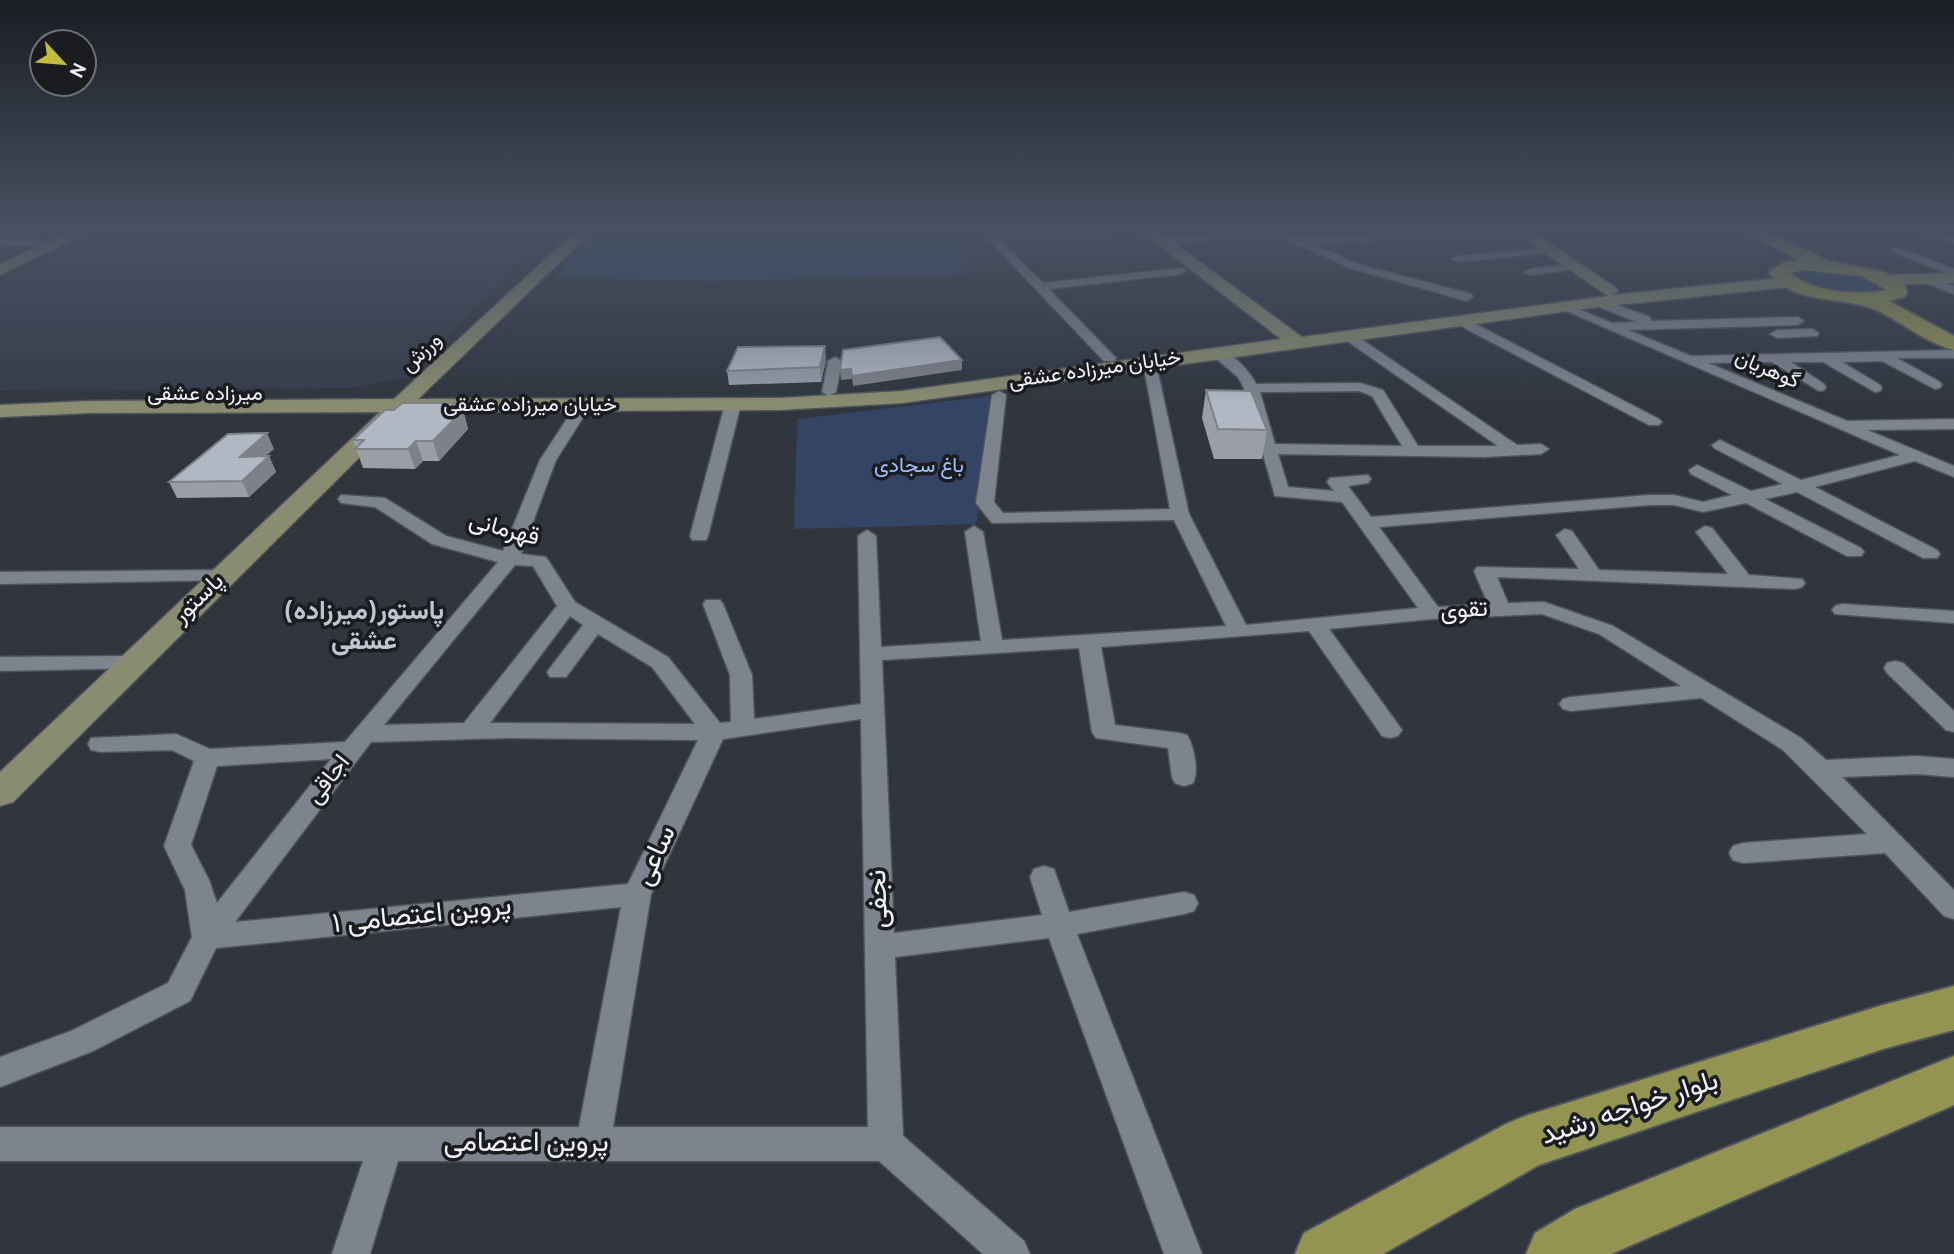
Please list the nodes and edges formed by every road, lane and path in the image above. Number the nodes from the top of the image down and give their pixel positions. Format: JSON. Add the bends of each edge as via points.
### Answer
{"nodes":[{"id":1,"x":524,"y":288,"type":"edge"},
{"id":2,"x":1040,"y":288,"type":"edge"},
{"id":3,"x":1205,"y":288,"type":"edge"},
{"id":4,"x":1217,"y":288,"type":"edge"},
{"id":5,"x":1432,"y":288,"type":"edge"},
{"id":6,"x":1594,"y":288,"type":"edge"},
{"id":7,"x":1673,"y":288,"type":"edge"},
{"id":8,"x":1812,"y":288,"type":"edge"},
{"id":9,"x":1888,"y":288,"type":"joint"},
{"id":10,"x":1467,"y":297,"type":"dead end"},
{"id":11,"x":1603,"y":297,"type":"junction"},
{"id":12,"x":1854,"y":297,"type":"junction"},
{"id":13,"x":1563,"y":307,"type":"junction"},
{"id":14,"x":1462,"y":321,"type":"junction"},
{"id":15,"x":1798,"y":321,"type":"dead end"},
{"id":16,"x":1712,"y":323,"type":"junction"},
{"id":17,"x":1656,"y":325,"type":"junction"},
{"id":18,"x":1607,"y":326,"type":"junction"},
{"id":19,"x":1954,"y":332,"type":"edge"},
{"id":20,"x":1812,"y":333,"type":"dead end"},
{"id":21,"x":1348,"y":336,"type":"junction"},
{"id":22,"x":1281,"y":340,"type":"junction"},
{"id":23,"x":1954,"y":344,"type":"edge"},
{"id":24,"x":1219,"y":353,"type":"junction"},
{"id":25,"x":1954,"y":354,"type":"edge"},
{"id":26,"x":1885,"y":357,"type":"junction"},
{"id":27,"x":1109,"y":358,"type":"junction"},
{"id":28,"x":1775,"y":358,"type":"junction"},
{"id":29,"x":1826,"y":358,"type":"junction"},
{"id":30,"x":1686,"y":359,"type":"junction"},
{"id":31,"x":835,"y":361,"type":"dead end"},
{"id":32,"x":1150,"y":362,"type":"junction"},
{"id":33,"x":1300,"y":374,"type":"dead end"},
{"id":34,"x":1247,"y":381,"type":"junction"},
{"id":35,"x":1935,"y":385,"type":"dead end"},
{"id":36,"x":1819,"y":387,"type":"dead end"},
{"id":37,"x":1875,"y":388,"type":"dead end"},
{"id":38,"x":829,"y":392,"type":"junction"},
{"id":39,"x":109,"y":394,"type":"junction"},
{"id":40,"x":999,"y":395,"type":"dead end"},
{"id":41,"x":0,"y":398,"type":"edge"},
{"id":42,"x":404,"y":400,"type":"junction"},
{"id":43,"x":733,"y":404,"type":"junction"},
{"id":44,"x":472,"y":405,"type":"junction"},
{"id":45,"x":583,"y":405,"type":"junction"},
{"id":46,"x":89,"y":407,"type":"junction"},
{"id":47,"x":0,"y":411,"type":"edge"},
{"id":48,"x":1654,"y":422,"type":"dead end"},
{"id":49,"x":1954,"y":424,"type":"edge"},
{"id":50,"x":1842,"y":425,"type":"junction"},
{"id":51,"x":375,"y":429,"type":"junction"},
{"id":52,"x":1720,"y":445,"type":"dead end"},
{"id":53,"x":1269,"y":449,"type":"junction"},
{"id":54,"x":1541,"y":449,"type":"dead end"},
{"id":55,"x":1515,"y":450,"type":"junction"},
{"id":56,"x":1413,"y":451,"type":"junction"},
{"id":57,"x":1917,"y":457,"type":"junction"},
{"id":58,"x":1697,"y":470,"type":"dead end"},
{"id":59,"x":1954,"y":472,"type":"edge"},
{"id":60,"x":1362,"y":479,"type":"dead end"},
{"id":61,"x":1799,"y":486,"type":"junction"},
{"id":62,"x":1347,"y":497,"type":"junction"},
{"id":63,"x":1751,"y":497,"type":"junction"},
{"id":64,"x":346,"y":499,"type":"dead end"},
{"id":65,"x":1180,"y":514,"type":"junction"},
{"id":66,"x":1366,"y":523,"type":"junction"},
{"id":67,"x":974,"y":532,"type":"dead end"},
{"id":68,"x":1705,"y":532,"type":"dead end"},
{"id":69,"x":1565,"y":535,"type":"dead end"},
{"id":70,"x":699,"y":536,"type":"dead end"},
{"id":71,"x":867,"y":536,"type":"dead end"},
{"id":72,"x":1854,"y":552,"type":"dead end"},
{"id":73,"x":1930,"y":554,"type":"dead end"},
{"id":74,"x":510,"y":559,"type":"junction"},
{"id":75,"x":224,"y":576,"type":"junction"},
{"id":76,"x":1594,"y":576,"type":"junction"},
{"id":77,"x":0,"y":578,"type":"edge"},
{"id":78,"x":1744,"y":582,"type":"junction"},
{"id":79,"x":1794,"y":583,"type":"dead end"},
{"id":80,"x":713,"y":604,"type":"dead end"},
{"id":81,"x":567,"y":606,"type":"junction"},
{"id":82,"x":1500,"y":609,"type":"junction"},
{"id":83,"x":1842,"y":610,"type":"dead end"},
{"id":84,"x":1432,"y":613,"type":"junction"},
{"id":85,"x":1954,"y":617,"type":"edge"},
{"id":86,"x":595,"y":623,"type":"junction"},
{"id":87,"x":1314,"y":625,"type":"junction"},
{"id":88,"x":1239,"y":632,"type":"junction"},
{"id":89,"x":1089,"y":641,"type":"junction"},
{"id":90,"x":993,"y":646,"type":"junction"},
{"id":91,"x":871,"y":654,"type":"junction"},
{"id":92,"x":133,"y":663,"type":"junction"},
{"id":93,"x":0,"y":664,"type":"edge"},
{"id":94,"x":1895,"y":668,"type":"dead end"},
{"id":95,"x":558,"y":672,"type":"dead end"},
{"id":96,"x":1704,"y":691,"type":"junction"},
{"id":97,"x":1571,"y":705,"type":"dead end"},
{"id":98,"x":872,"y":710,"type":"junction"},
{"id":99,"x":1954,"y":724,"type":"edge"},
{"id":100,"x":743,"y":728,"type":"junction"},
{"id":101,"x":1390,"y":730,"type":"dead end"},
{"id":102,"x":471,"y":731,"type":"junction"},
{"id":103,"x":715,"y":732,"type":"junction"},
{"id":104,"x":358,"y":742,"type":"junction"},
{"id":105,"x":100,"y":744,"type":"dead end"},
{"id":106,"x":207,"y":758,"type":"junction"},
{"id":107,"x":1954,"y":768,"type":"edge"},
{"id":108,"x":1820,"y":769,"type":"junction"},
{"id":109,"x":1184,"y":777,"type":"dead end"},
{"id":110,"x":0,"y":793,"type":"edge"},
{"id":111,"x":1889,"y":843,"type":"junction"},
{"id":112,"x":1743,"y":853,"type":"dead end"},
{"id":113,"x":1044,"y":877,"type":"dead end"},
{"id":114,"x":637,"y":894,"type":"junction"},
{"id":115,"x":1184,"y":903,"type":"dead end"},
{"id":116,"x":1954,"y":908,"type":"edge"},
{"id":117,"x":1059,"y":925,"type":"junction"},
{"id":118,"x":207,"y":937,"type":"junction"},
{"id":119,"x":880,"y":947,"type":"junction"},
{"id":120,"x":1954,"y":1008,"type":"edge"},
{"id":121,"x":0,"y":1072,"type":"edge"},
{"id":122,"x":1954,"y":1080,"type":"edge"},
{"id":123,"x":0,"y":1144,"type":"edge"},
{"id":124,"x":386,"y":1144,"type":"junction"},
{"id":125,"x":593,"y":1144,"type":"junction"},
{"id":126,"x":886,"y":1144,"type":"junction"},
{"id":127,"x":351,"y":1254,"type":"edge"},
{"id":128,"x":1011,"y":1254,"type":"edge"},
{"id":129,"x":1184,"y":1254,"type":"edge"},
{"id":130,"x":1325,"y":1254,"type":"edge"},
{"id":131,"x":1556,"y":1254,"type":"edge"}],
"edges":[{"from":1,"to":42,"type":"main road","name":"ورزش"},
{"from":2,"to":27,"type":"street"},
{"from":3,"to":22,"type":"main road"},
{"from":4,"to":22,"type":"main road"},
{"from":5,"to":10,"type":"street"},
{"from":6,"to":11,"type":"main road"},
{"from":7,"to":11,"type":"main road","name":"خیابان میرزاده عشقی"},
{"from":8,"to":12,"type":"main road"},
{"from":9,"to":12,"type":"main road"},
{"from":9,"to":19,"type":"main road","via":[[1903,306]]},
{"from":11,"to":13,"type":"main road","name":"خیابان میرزاده عشقی"},
{"from":11,"to":17,"type":"street"},
{"from":11,"to":22,"type":"main road","name":"خیابان میرزاده عشقی"},
{"from":12,"to":23,"type":"main road","via":[[1881,305]]},
{"from":13,"to":14,"type":"main road","name":"خیابان میرزاده عشقی"},
{"from":13,"to":18,"type":"street","name":"گوهریان"},
{"from":14,"to":21,"type":"main road","name":"خیابان میرزاده عشقی"},
{"from":14,"to":48,"type":"street"},
{"from":15,"to":16,"type":"street"},
{"from":16,"to":17,"type":"street"},
{"from":16,"to":20,"type":"street","via":[[1733,334]]},
{"from":17,"to":18,"type":"street"},
{"from":18,"to":30,"type":"street","name":"گوهریان"},
{"from":21,"to":22,"type":"main road","name":"خیابان میرزاده عشقی"},
{"from":21,"to":55,"type":"street"},
{"from":22,"to":24,"type":"main road","name":"خیابان میرزاده عشقی"},
{"from":22,"to":27,"type":"main road","name":"خیابان میرزاده عشقی"},
{"from":24,"to":32,"type":"main road","name":"خیابان میرزاده عشقی"},
{"from":24,"to":34,"type":"street"},
{"from":25,"to":26,"type":"street"},
{"from":26,"to":29,"type":"street"},
{"from":26,"to":35,"type":"street"},
{"from":27,"to":38,"type":"main road","name":"خیابان میرزاده عشقی"},
{"from":28,"to":29,"type":"street"},
{"from":28,"to":30,"type":"street"},
{"from":28,"to":36,"type":"street"},
{"from":29,"to":37,"type":"street"},
{"from":30,"to":50,"type":"street","name":"گوهریان"},
{"from":31,"to":38,"type":"street"},
{"from":32,"to":43,"type":"main road","name":"خیابان میرزاده عشقی","via":[[902,397]]},
{"from":32,"to":65,"type":"street"},
{"from":33,"to":34,"type":"street"},
{"from":34,"to":53,"type":"street"},
{"from":34,"to":56,"type":"street","via":[[1360,387],[1378,393]]},
{"from":38,"to":42,"type":"main road","name":"خیابان میرزاده عشقی"},
{"from":39,"to":41,"type":"main road","name":"میرزاده عشقی"},
{"from":39,"to":42,"type":"main road","name":"میرزاده عشقی"},
{"from":39,"to":46,"type":"main road"},
{"from":40,"to":65,"type":"street","via":[[985,503],[998,519]]},
{"from":42,"to":44,"type":"main road","name":"خیابان میرزاده عشقی"},
{"from":42,"to":46,"type":"main road","name":"میرزاده عشقی"},
{"from":42,"to":51,"type":"main road","name":"پاستور"},
{"from":43,"to":45,"type":"main road","name":"خیابان میرزاده عشقی"},
{"from":43,"to":70,"type":"street"},
{"from":44,"to":45,"type":"main road","name":"خیابان میرزاده عشقی"},
{"from":44,"to":51,"type":"main road","via":[[424,411]]},
{"from":45,"to":74,"type":"street","name":"اجاقی","via":[[548,460]]},
{"from":46,"to":47,"type":"main road","name":"میرزاده عشقی"},
{"from":49,"to":50,"type":"street"},
{"from":50,"to":57,"type":"street","name":"گوهریان"},
{"from":51,"to":75,"type":"main road","name":"پاستور"},
{"from":52,"to":61,"type":"street"},
{"from":53,"to":56,"type":"street"},
{"from":53,"to":62,"type":"street","via":[[1282,492]]},
{"from":54,"to":55,"type":"street"},
{"from":55,"to":56,"type":"street"},
{"from":57,"to":59,"type":"street","name":"گوهریان"},
{"from":57,"to":61,"type":"street"},
{"from":58,"to":63,"type":"street"},
{"from":60,"to":62,"type":"street","via":[[1336,482]]},
{"from":61,"to":63,"type":"street"},
{"from":61,"to":73,"type":"street"},
{"from":62,"to":66,"type":"street"},
{"from":63,"to":66,"type":"street","via":[[1703,507],[1650,500]]},
{"from":63,"to":72,"type":"street"},
{"from":64,"to":74,"type":"street","name":"قهرمانی","via":[[379,502],[439,540]]},
{"from":65,"to":88,"type":"street"},
{"from":66,"to":84,"type":"street"},
{"from":67,"to":90,"type":"street"},
{"from":68,"to":78,"type":"street"},
{"from":69,"to":76,"type":"street"},
{"from":71,"to":91,"type":"street","name":"نجفی"},
{"from":74,"to":81,"type":"street","name":"قهرمانی","via":[[539,561]]},
{"from":74,"to":104,"type":"street","name":"اجاقی"},
{"from":75,"to":77,"type":"street"},
{"from":75,"to":92,"type":"main road","name":"پاستور"},
{"from":76,"to":78,"type":"street"},
{"from":76,"to":82,"type":"street","via":[[1484,571]]},
{"from":78,"to":79,"type":"street"},
{"from":80,"to":100,"type":"street","via":[[741,675]]},
{"from":81,"to":86,"type":"street","name":"قهرمانی"},
{"from":81,"to":102,"type":"street"},
{"from":82,"to":84,"type":"street","name":"تقوی"},
{"from":82,"to":96,"type":"street","name":"تقوی","via":[[1544,608],[1606,630]]},
{"from":83,"to":85,"type":"street"},
{"from":84,"to":87,"type":"street","name":"تقوی"},
{"from":86,"to":95,"type":"street"},
{"from":86,"to":103,"type":"street","name":"قهرمانی","via":[[660,662]]},
{"from":87,"to":88,"type":"street","name":"تقوی"},
{"from":87,"to":101,"type":"street"},
{"from":88,"to":89,"type":"street","name":"تقوی"},
{"from":89,"to":90,"type":"street","name":"تقوی"},
{"from":89,"to":109,"type":"street","via":[[1104,733],[1179,741]]},
{"from":90,"to":91,"type":"street","name":"تقوی"},
{"from":91,"to":98,"type":"street","name":"نجفی"},
{"from":92,"to":93,"type":"street"},
{"from":92,"to":110,"type":"main road","name":"پاستور"},
{"from":94,"to":99,"type":"street"},
{"from":96,"to":97,"type":"street"},
{"from":96,"to":108,"type":"street","name":"تقوی","via":[[1792,744]]},
{"from":98,"to":100,"type":"street"},
{"from":98,"to":119,"type":"street","name":"نجفی"},
{"from":100,"to":103,"type":"street"},
{"from":102,"to":103,"type":"street"},
{"from":102,"to":104,"type":"street"},
{"from":103,"to":114,"type":"street","name":"ساعی"},
{"from":104,"to":106,"type":"street"},
{"from":104,"to":118,"type":"street","name":"اجاقی"},
{"from":105,"to":106,"type":"street","via":[[176,742]]},
{"from":106,"to":118,"type":"street","via":[[177,846],[203,894]]},
{"from":107,"to":108,"type":"street"},
{"from":108,"to":111,"type":"street","name":"تقوی"},
{"from":111,"to":112,"type":"street"},
{"from":111,"to":116,"type":"street","name":"تقوی"},
{"from":113,"to":117,"type":"street"},
{"from":114,"to":118,"type":"street","name":"پروین اعتصامی ۱"},
{"from":114,"to":125,"type":"street","name":"ساعی"},
{"from":115,"to":117,"type":"street"},
{"from":117,"to":119,"type":"street"},
{"from":117,"to":129,"type":"street"},
{"from":118,"to":121,"type":"street","name":"اجاقی","via":[[179,992],[82,1041]]},
{"from":119,"to":126,"type":"street","name":"نجفی"},
{"from":120,"to":130,"type":"main road","name":"بلوار خواجه رشید","via":[[1525,1143]]},
{"from":122,"to":131,"type":"main road","via":[[1596,1230]]},
{"from":123,"to":124,"type":"street","name":"پروین اعتصامی"},
{"from":124,"to":125,"type":"street","name":"پروین اعتصامی"},
{"from":124,"to":127,"type":"street"},
{"from":125,"to":126,"type":"street","name":"پروین اعتصامی"},
{"from":126,"to":128,"type":"street"}]}
